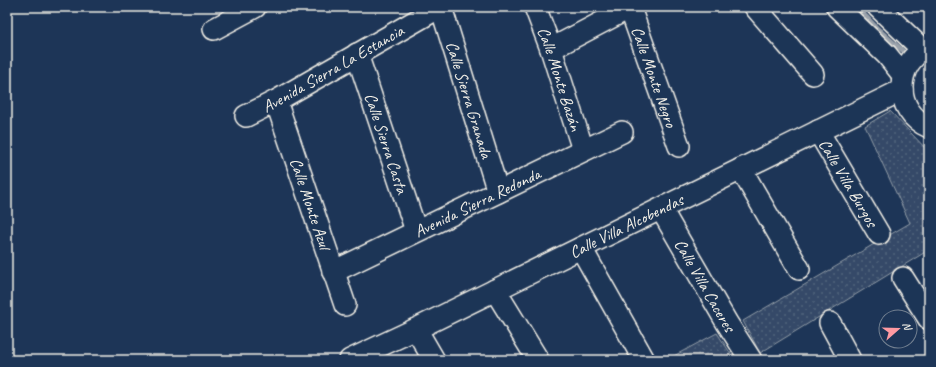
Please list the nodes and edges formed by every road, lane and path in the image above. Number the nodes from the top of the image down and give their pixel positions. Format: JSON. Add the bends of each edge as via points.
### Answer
{"nodes":[{"id":1,"x":441,"y":7,"type":"edge"},
{"id":2,"x":536,"y":7,"type":"edge"},
{"id":3,"x":630,"y":7,"type":"edge"},
{"id":4,"x":754,"y":7,"type":"edge"},
{"id":5,"x":837,"y":7,"type":"edge"},
{"id":6,"x":878,"y":7,"type":"edge"},
{"id":7,"x":248,"y":9,"type":"edge"},
{"id":8,"x":214,"y":29,"type":"dead end"},
{"id":9,"x":551,"y":49,"type":"junction"},
{"id":10,"x":926,"y":49,"type":"edge"},
{"id":11,"x":357,"y":54,"type":"junction"},
{"id":12,"x":813,"y":74,"type":"dead end"},
{"id":13,"x":902,"y":82,"type":"junction"},
{"id":14,"x":276,"y":101,"type":"junction"},
{"id":15,"x":246,"y":116,"type":"dead end"},
{"id":16,"x":929,"y":127,"type":"edge"},
{"id":17,"x":818,"y":131,"type":"junction"},
{"id":18,"x":622,"y":132,"type":"dead end"},
{"id":19,"x":679,"y":146,"type":"dead end"},
{"id":20,"x":583,"y":150,"type":"junction"},
{"id":21,"x":741,"y":169,"type":"junction"},
{"id":22,"x":498,"y":192,"type":"junction"},
{"id":23,"x":661,"y":209,"type":"junction"},
{"id":24,"x":416,"y":231,"type":"junction"},
{"id":25,"x":879,"y":234,"type":"dead end"},
{"id":26,"x":581,"y":248,"type":"junction"},
{"id":27,"x":799,"y":269,"type":"dead end"},
{"id":28,"x":333,"y":272,"type":"junction"},
{"id":29,"x":903,"y":278,"type":"dead end"},
{"id":30,"x":495,"y":290,"type":"junction"},
{"id":31,"x":345,"y":305,"type":"dead end"},
{"id":32,"x":929,"y":319,"type":"edge"},
{"id":33,"x":830,"y":323,"type":"dead end"},
{"id":34,"x":416,"y":330,"type":"junction"},
{"id":35,"x":350,"y":360,"type":"edge"},
{"id":36,"x":434,"y":360,"type":"edge"},
{"id":37,"x":538,"y":360,"type":"edge"},
{"id":38,"x":644,"y":360,"type":"edge"},
{"id":39,"x":751,"y":360,"type":"edge"},
{"id":40,"x":850,"y":360,"type":"edge"}],
"edges":[{"from":1,"to":11,"type":"street","name":"Avenida Sierra La Estancia"},
{"from":1,"to":22,"type":"street","name":"Calle Sierra Granada"},
{"from":2,"to":9,"type":"street","name":"Calle Monte Bazán"},
{"from":3,"to":9,"type":"street"},
{"from":3,"to":19,"type":"street","name":"Calle Monte Negro"},
{"from":4,"to":12,"type":"street"},
{"from":5,"to":13,"type":"street","via":[[887,55]]},
{"from":6,"to":10,"type":"street"},
{"from":7,"to":8,"type":"street"},
{"from":9,"to":20,"type":"street","name":"Calle Monte Bazán"},
{"from":10,"to":13,"type":"street","via":[[911,61]]},
{"from":11,"to":14,"type":"street","name":"Avenida Sierra La Estancia"},
{"from":11,"to":24,"type":"street","name":"Calle Sierra Casta"},
{"from":13,"to":16,"type":"street","via":[[905,103],[912,115]]},
{"from":13,"to":17,"type":"street","name":"Calle Villa Alcobendas"},
{"from":14,"to":15,"type":"street","name":"Avenida Sierra La Estancia"},
{"from":14,"to":28,"type":"street","name":"Calle Monte Azul"},
{"from":17,"to":21,"type":"street","name":"Calle Villa Alcobendas"},
{"from":17,"to":25,"type":"street","name":"Calle Villa Burgos"},
{"from":18,"to":20,"type":"street","name":"Avenida Sierra Redonda"},
{"from":20,"to":22,"type":"street","name":"Avenida Sierra Redonda"},
{"from":21,"to":23,"type":"street","name":"Calle Villa Alcobendas"},
{"from":21,"to":27,"type":"street"},
{"from":22,"to":24,"type":"street","name":"Avenida Sierra Redonda"},
{"from":23,"to":26,"type":"street","name":"Calle Villa Alcobendas"},
{"from":23,"to":39,"type":"street","name":"Calle Villa Caceres"},
{"from":24,"to":28,"type":"street","name":"Avenida Sierra Redonda"},
{"from":26,"to":30,"type":"street","name":"Calle Villa Alcobendas"},
{"from":26,"to":38,"type":"street"},
{"from":28,"to":31,"type":"street","name":"Calle Monte Azul"},
{"from":29,"to":32,"type":"street"},
{"from":30,"to":34,"type":"street","name":"Calle Villa Alcobendas"},
{"from":30,"to":37,"type":"street"},
{"from":33,"to":40,"type":"street"},
{"from":34,"to":35,"type":"street","name":"Calle Villa Alcobendas"},
{"from":34,"to":36,"type":"street"}]}
